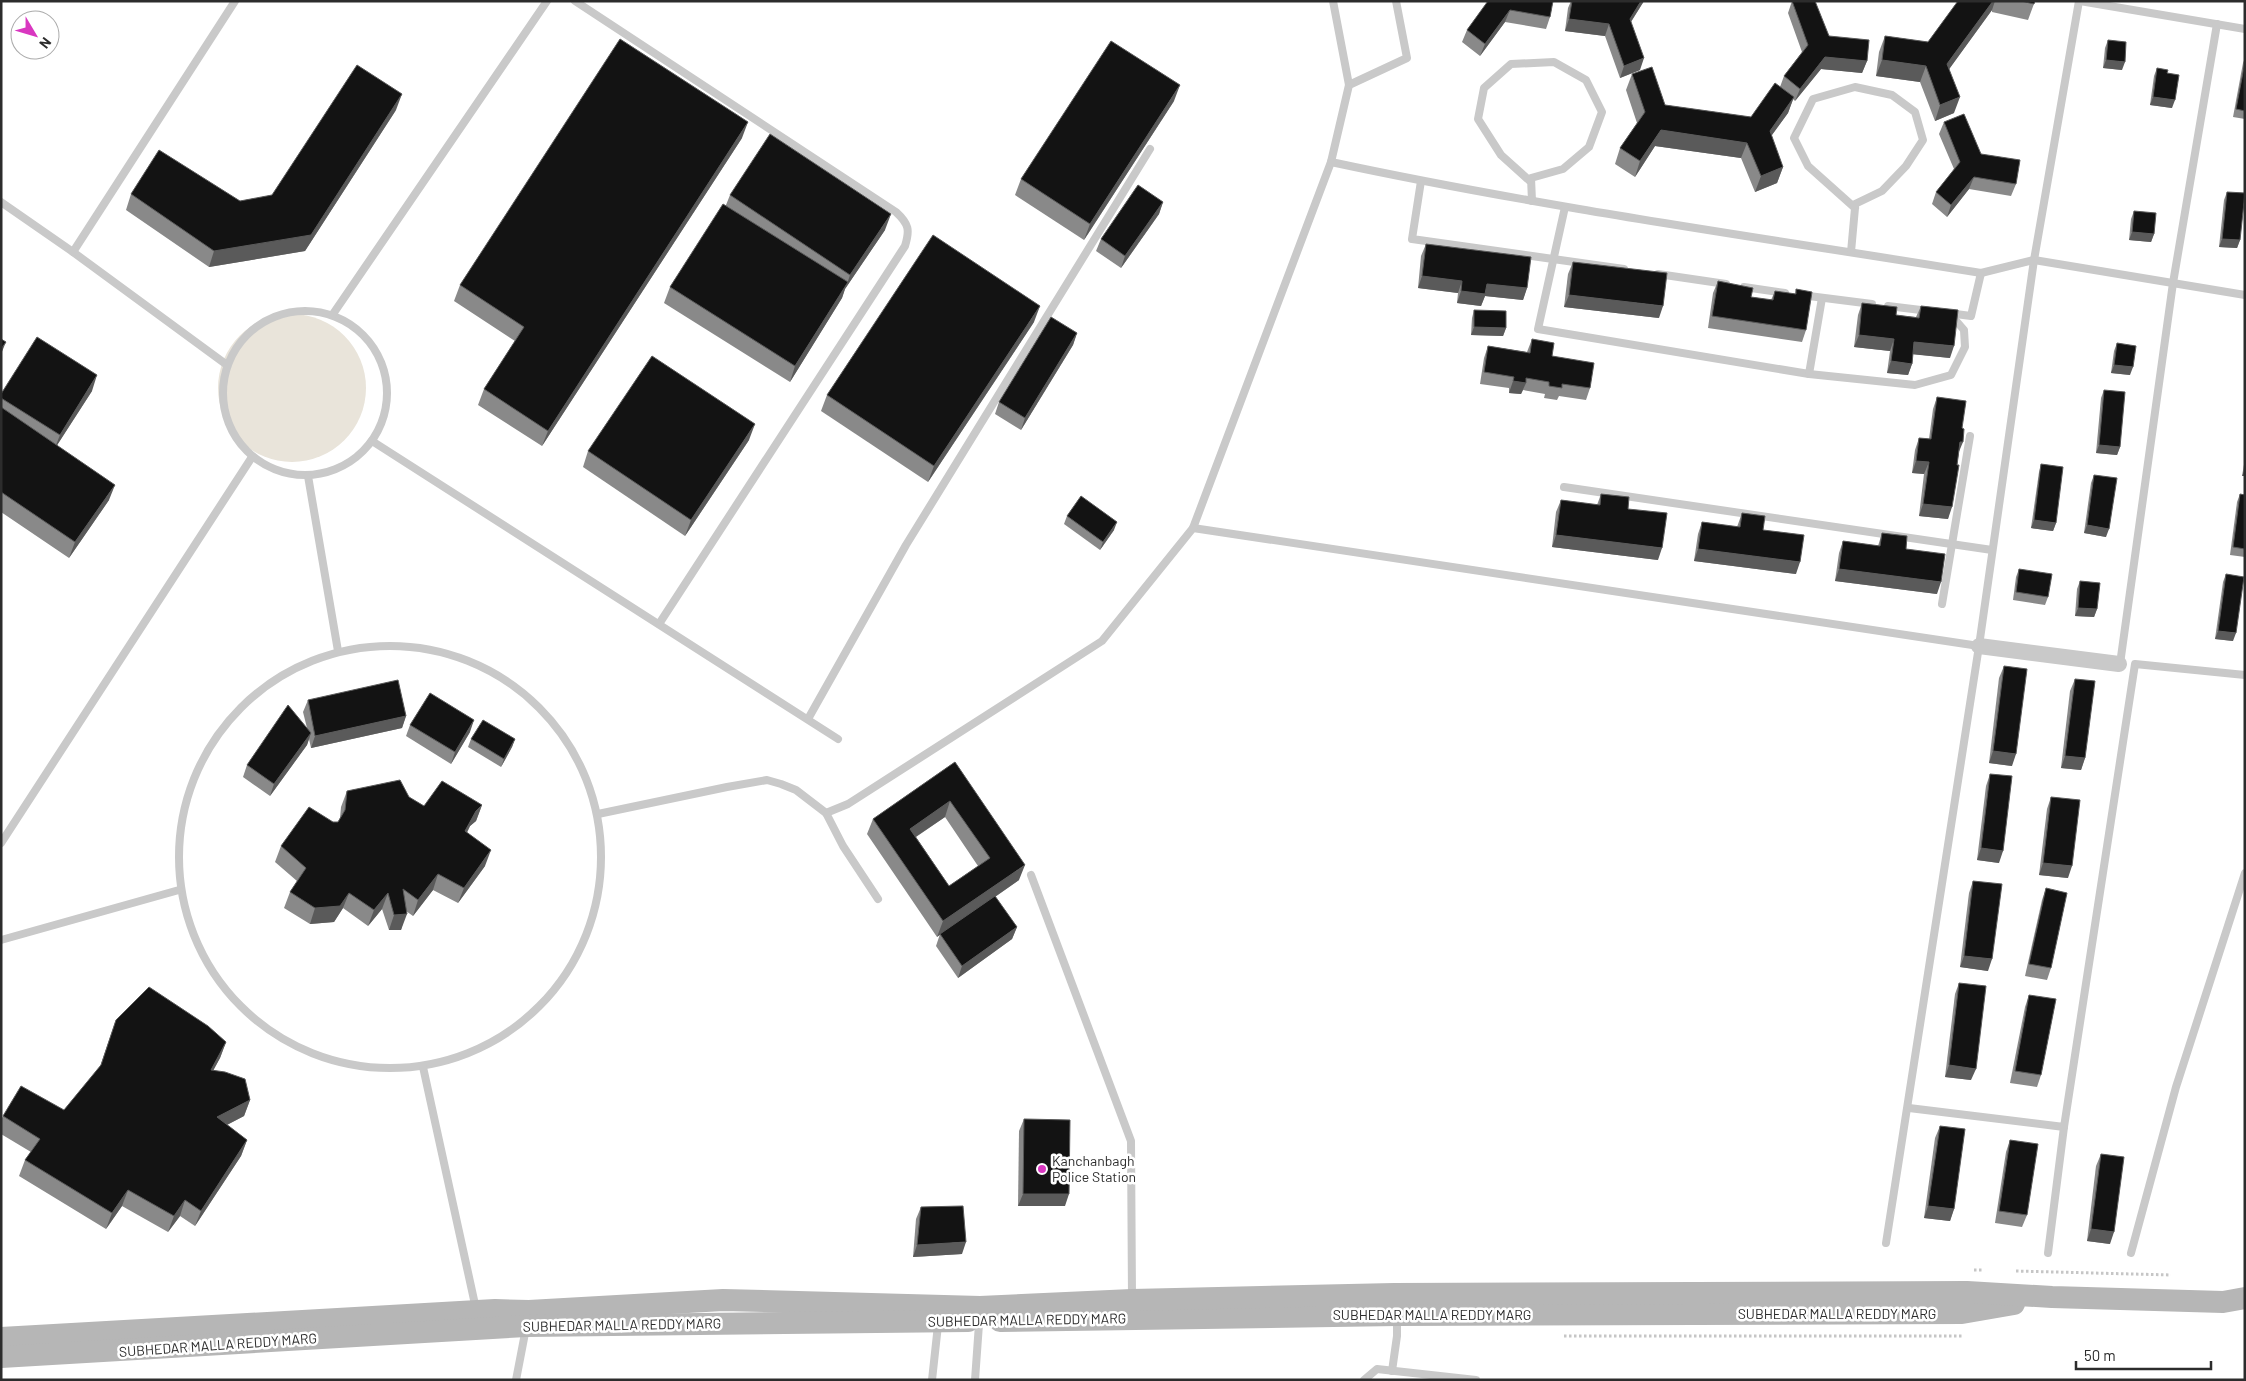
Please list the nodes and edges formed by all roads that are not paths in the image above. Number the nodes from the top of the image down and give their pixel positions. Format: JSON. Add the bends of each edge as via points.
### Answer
{"nodes":[{"id":1,"x":235,"y":1,"type":"edge"},
{"id":2,"x":546,"y":1,"type":"edge"},
{"id":3,"x":575,"y":1,"type":"edge"},
{"id":4,"x":1333,"y":1,"type":"edge"},
{"id":5,"x":1396,"y":1,"type":"edge"},
{"id":6,"x":2080,"y":1,"type":"edge"},
{"id":7,"x":2217,"y":24,"type":"junction"},
{"id":8,"x":2245,"y":29,"type":"edge"},
{"id":9,"x":1349,"y":85,"type":"junction"},
{"id":10,"x":1150,"y":149,"type":"edge"},
{"id":11,"x":1331,"y":162,"type":"junction"},
{"id":12,"x":1421,"y":182,"type":"junction"},
{"id":13,"x":1531,"y":182,"type":"junction"},
{"id":14,"x":1532,"y":201,"type":"junction"},
{"id":15,"x":1,"y":202,"type":"edge"},
{"id":16,"x":1565,"y":207,"type":"junction"},
{"id":17,"x":1855,"y":208,"type":"junction"},
{"id":18,"x":73,"y":252,"type":"junction"},
{"id":19,"x":1851,"y":252,"type":"junction"},
{"id":20,"x":1554,"y":258,"type":"junction"},
{"id":21,"x":2034,"y":260,"type":"junction"},
{"id":22,"x":1631,"y":270,"type":"edge"},
{"id":23,"x":1650,"y":273,"type":"edge"},
{"id":24,"x":1981,"y":273,"type":"junction"},
{"id":25,"x":2173,"y":283,"type":"junction"},
{"id":26,"x":2245,"y":295,"type":"edge"},
{"id":27,"x":1822,"y":298,"type":"junction"},
{"id":28,"x":333,"y":314,"type":"junction"},
{"id":29,"x":1950,"y":314,"type":"junction"},
{"id":30,"x":227,"y":365,"type":"junction"},
{"id":31,"x":1809,"y":374,"type":"junction"},
{"id":32,"x":1970,"y":436,"type":"dead end"},
{"id":33,"x":372,"y":441,"type":"junction"},
{"id":34,"x":252,"y":457,"type":"junction"},
{"id":35,"x":308,"y":476,"type":"junction"},
{"id":36,"x":1564,"y":487,"type":"dead end"},
{"id":37,"x":1193,"y":528,"type":"junction"},
{"id":38,"x":1951,"y":545,"type":"junction"},
{"id":39,"x":1992,"y":550,"type":"junction"},
{"id":40,"x":1942,"y":604,"type":"dead end"},
{"id":41,"x":659,"y":624,"type":"junction"},
{"id":42,"x":1979,"y":646,"type":"junction"},
{"id":43,"x":338,"y":650,"type":"junction"},
{"id":44,"x":2127,"y":664,"type":"junction"},
{"id":45,"x":2245,"y":675,"type":"edge"},
{"id":46,"x":808,"y":719,"type":"junction"},
{"id":47,"x":838,"y":739,"type":"dead end"},
{"id":48,"x":826,"y":813,"type":"junction"},
{"id":49,"x":598,"y":814,"type":"junction"},
{"id":50,"x":1,"y":843,"type":"edge"},
{"id":51,"x":2245,"y":873,"type":"edge"},
{"id":52,"x":1031,"y":875,"type":"dead end"},
{"id":53,"x":179,"y":890,"type":"junction"},
{"id":54,"x":878,"y":899,"type":"dead end"},
{"id":55,"x":1,"y":940,"type":"edge"},
{"id":56,"x":423,"y":1067,"type":"junction"},
{"id":57,"x":1909,"y":1108,"type":"junction"},
{"id":58,"x":2064,"y":1126,"type":"junction"},
{"id":59,"x":1886,"y":1243,"type":"dead end"},
{"id":60,"x":2048,"y":1253,"type":"dead end"},
{"id":61,"x":2131,"y":1253,"type":"dead end"},
{"id":62,"x":2052,"y":1297,"type":"junction"},
{"id":63,"x":2245,"y":1298,"type":"edge"},
{"id":64,"x":1132,"y":1300,"type":"junction"},
{"id":65,"x":476,"y":1312,"type":"junction"},
{"id":66,"x":939,"y":1313,"type":"junction"},
{"id":67,"x":980,"y":1314,"type":"junction"},
{"id":68,"x":1397,"y":1314,"type":"junction"},
{"id":69,"x":528,"y":1318,"type":"junction"},
{"id":70,"x":1,"y":1338,"type":"edge"},
{"id":71,"x":1,"y":1358,"type":"edge"},
{"id":72,"x":1392,"y":1370,"type":"junction"},
{"id":73,"x":516,"y":1380,"type":"edge"},
{"id":74,"x":932,"y":1380,"type":"edge"},
{"id":75,"x":975,"y":1380,"type":"edge"},
{"id":76,"x":1364,"y":1380,"type":"edge"},
{"id":77,"x":1474,"y":1380,"type":"edge"}],
"edges":[{"from":1,"to":18,"type":"lane"},
{"from":2,"to":28,"type":"lane"},
{"from":3,"to":41,"type":"lane","via":[[896,212],[906,221],[909,234],[905,246]]},
{"from":4,"to":9,"type":"lane"},
{"from":5,"to":9,"type":"lane","via":[[1407,58]]},
{"from":6,"to":7,"type":"lane"},
{"from":6,"to":21,"type":"lane"},
{"from":7,"to":8,"type":"lane"},
{"from":7,"to":25,"type":"lane"},
{"from":9,"to":11,"type":"lane"},
{"from":10,"to":46,"type":"lane","via":[[906,545]]},
{"from":11,"to":12,"type":"lane"},
{"from":11,"to":37,"type":"lane"},
{"from":12,"to":14,"type":"lane"},
{"from":12,"to":20,"type":"lane","via":[[1412,239]]},
{"from":13,"to":13,"type":"lane","via":[[1531,178],[1563,169],[1589,147],[1602,112],[1586,80],[1554,62],[1511,64],[1484,88],[1478,119],[1500,156]]},
{"from":13,"to":14,"type":"lane"},
{"from":14,"to":16,"type":"lane"},
{"from":15,"to":18,"type":"lane"},
{"from":16,"to":19,"type":"lane"},
{"from":16,"to":20,"type":"lane"},
{"from":17,"to":17,"type":"lane","via":[[1855,204],[1882,191],[1906,166],[1923,140],[1916,112],[1892,95],[1854,87],[1813,99],[1794,138],[1808,166]]},
{"from":17,"to":19,"type":"lane"},
{"from":18,"to":30,"type":"lane"},
{"from":19,"to":24,"type":"lane"},
{"from":20,"to":22,"type":"lane"},
{"from":20,"to":31,"type":"lane","via":[[1538,330]]},
{"from":21,"to":24,"type":"lane"},
{"from":21,"to":25,"type":"lane"},
{"from":21,"to":39,"type":"lane"},
{"from":23,"to":27,"type":"lane"},
{"from":24,"to":29,"type":"lane","via":[[1971,316]]},
{"from":25,"to":26,"type":"lane"},
{"from":25,"to":44,"type":"lane"},
{"from":27,"to":29,"type":"lane"},
{"from":27,"to":31,"type":"lane"},
{"from":28,"to":30,"type":"lane","via":[[301,310],[270,318],[244,337]]},
{"from":28,"to":33,"type":"lane","via":[[359,330],[369,342],[378,354],[388,383],[385,413]]},
{"from":29,"to":31,"type":"lane","via":[[1964,330],[1965,347],[1950,375],[1914,385]]},
{"from":30,"to":34,"type":"lane","via":[[222,398],[224,406],[231,431]]},
{"from":32,"to":38,"type":"lane"},
{"from":33,"to":35,"type":"lane","via":[[344,466]]},
{"from":33,"to":41,"type":"lane"},
{"from":34,"to":35,"type":"lane","via":[[278,472]]},
{"from":34,"to":50,"type":"lane"},
{"from":35,"to":43,"type":"lane"},
{"from":36,"to":38,"type":"lane"},
{"from":37,"to":42,"type":"lane"},
{"from":37,"to":48,"type":"lane","via":[[1102,641],[848,804]]},
{"from":38,"to":39,"type":"lane"},
{"from":38,"to":40,"type":"lane"},
{"from":39,"to":42,"type":"lane"},
{"from":41,"to":46,"type":"lane"},
{"from":42,"to":44,"type":"street"},
{"from":42,"to":57,"type":"lane"},
{"from":43,"to":49,"type":"lane","via":[[416,647],[473,661],[531,697],[574,750]]},
{"from":43,"to":53,"type":"lane","via":[[280,675],[232,715],[197,767],[179,827]]},
{"from":44,"to":45,"type":"lane"},
{"from":44,"to":58,"type":"lane"},
{"from":46,"to":47,"type":"lane"},
{"from":48,"to":49,"type":"lane","via":[[796,790],[767,780]]},
{"from":48,"to":54,"type":"lane","via":[[843,846]]},
{"from":49,"to":56,"type":"lane","via":[[602,862],[595,911],[577,956],[555,989],[513,1030],[470,1054]]},
{"from":51,"to":61,"type":"lane","via":[[2176,1087]]},
{"from":52,"to":64,"type":"lane","via":[[1131,1141]]},
{"from":53,"to":55,"type":"lane"},
{"from":53,"to":56,"type":"lane","via":[[199,954],[238,1008],[292,1047],[356,1068]]},
{"from":56,"to":65,"type":"lane"},
{"from":57,"to":58,"type":"lane"},
{"from":57,"to":59,"type":"lane"},
{"from":58,"to":60,"type":"lane"},
{"from":62,"to":63,"type":"main road","name":"SUBHEDAR MALLA REDDY MARG","via":[[2223,1302]]},
{"from":62,"to":64,"type":"main road","name":"SUBHEDAR MALLA REDDY MARG","via":[[1947,1292],[1394,1294]]},
{"from":62,"to":68,"type":"main road","name":"SUBHEDAR MALLA REDDY MARG","via":[[1962,1313]]},
{"from":64,"to":67,"type":"main road","name":"SUBHEDAR MALLA REDDY MARG"},
{"from":65,"to":69,"type":"main road","name":"SUBHEDAR MALLA REDDY MARG"},
{"from":65,"to":70,"type":"main road","name":"SUBHEDAR MALLA REDDY MARG"},
{"from":66,"to":67,"type":"main road","name":"SUBHEDAR MALLA REDDY MARG"},
{"from":66,"to":69,"type":"main road","name":"SUBHEDAR MALLA REDDY MARG"},
{"from":66,"to":74,"type":"lane"},
{"from":67,"to":68,"type":"main road","name":"SUBHEDAR MALLA REDDY MARG"},
{"from":67,"to":75,"type":"lane"},
{"from":68,"to":72,"type":"lane"},
{"from":69,"to":71,"type":"main road","name":"SUBHEDAR MALLA REDDY MARG"},
{"from":69,"to":73,"type":"lane"},
{"from":72,"to":76,"type":"lane","via":[[1377,1369]]},
{"from":72,"to":77,"type":"lane"}]}
